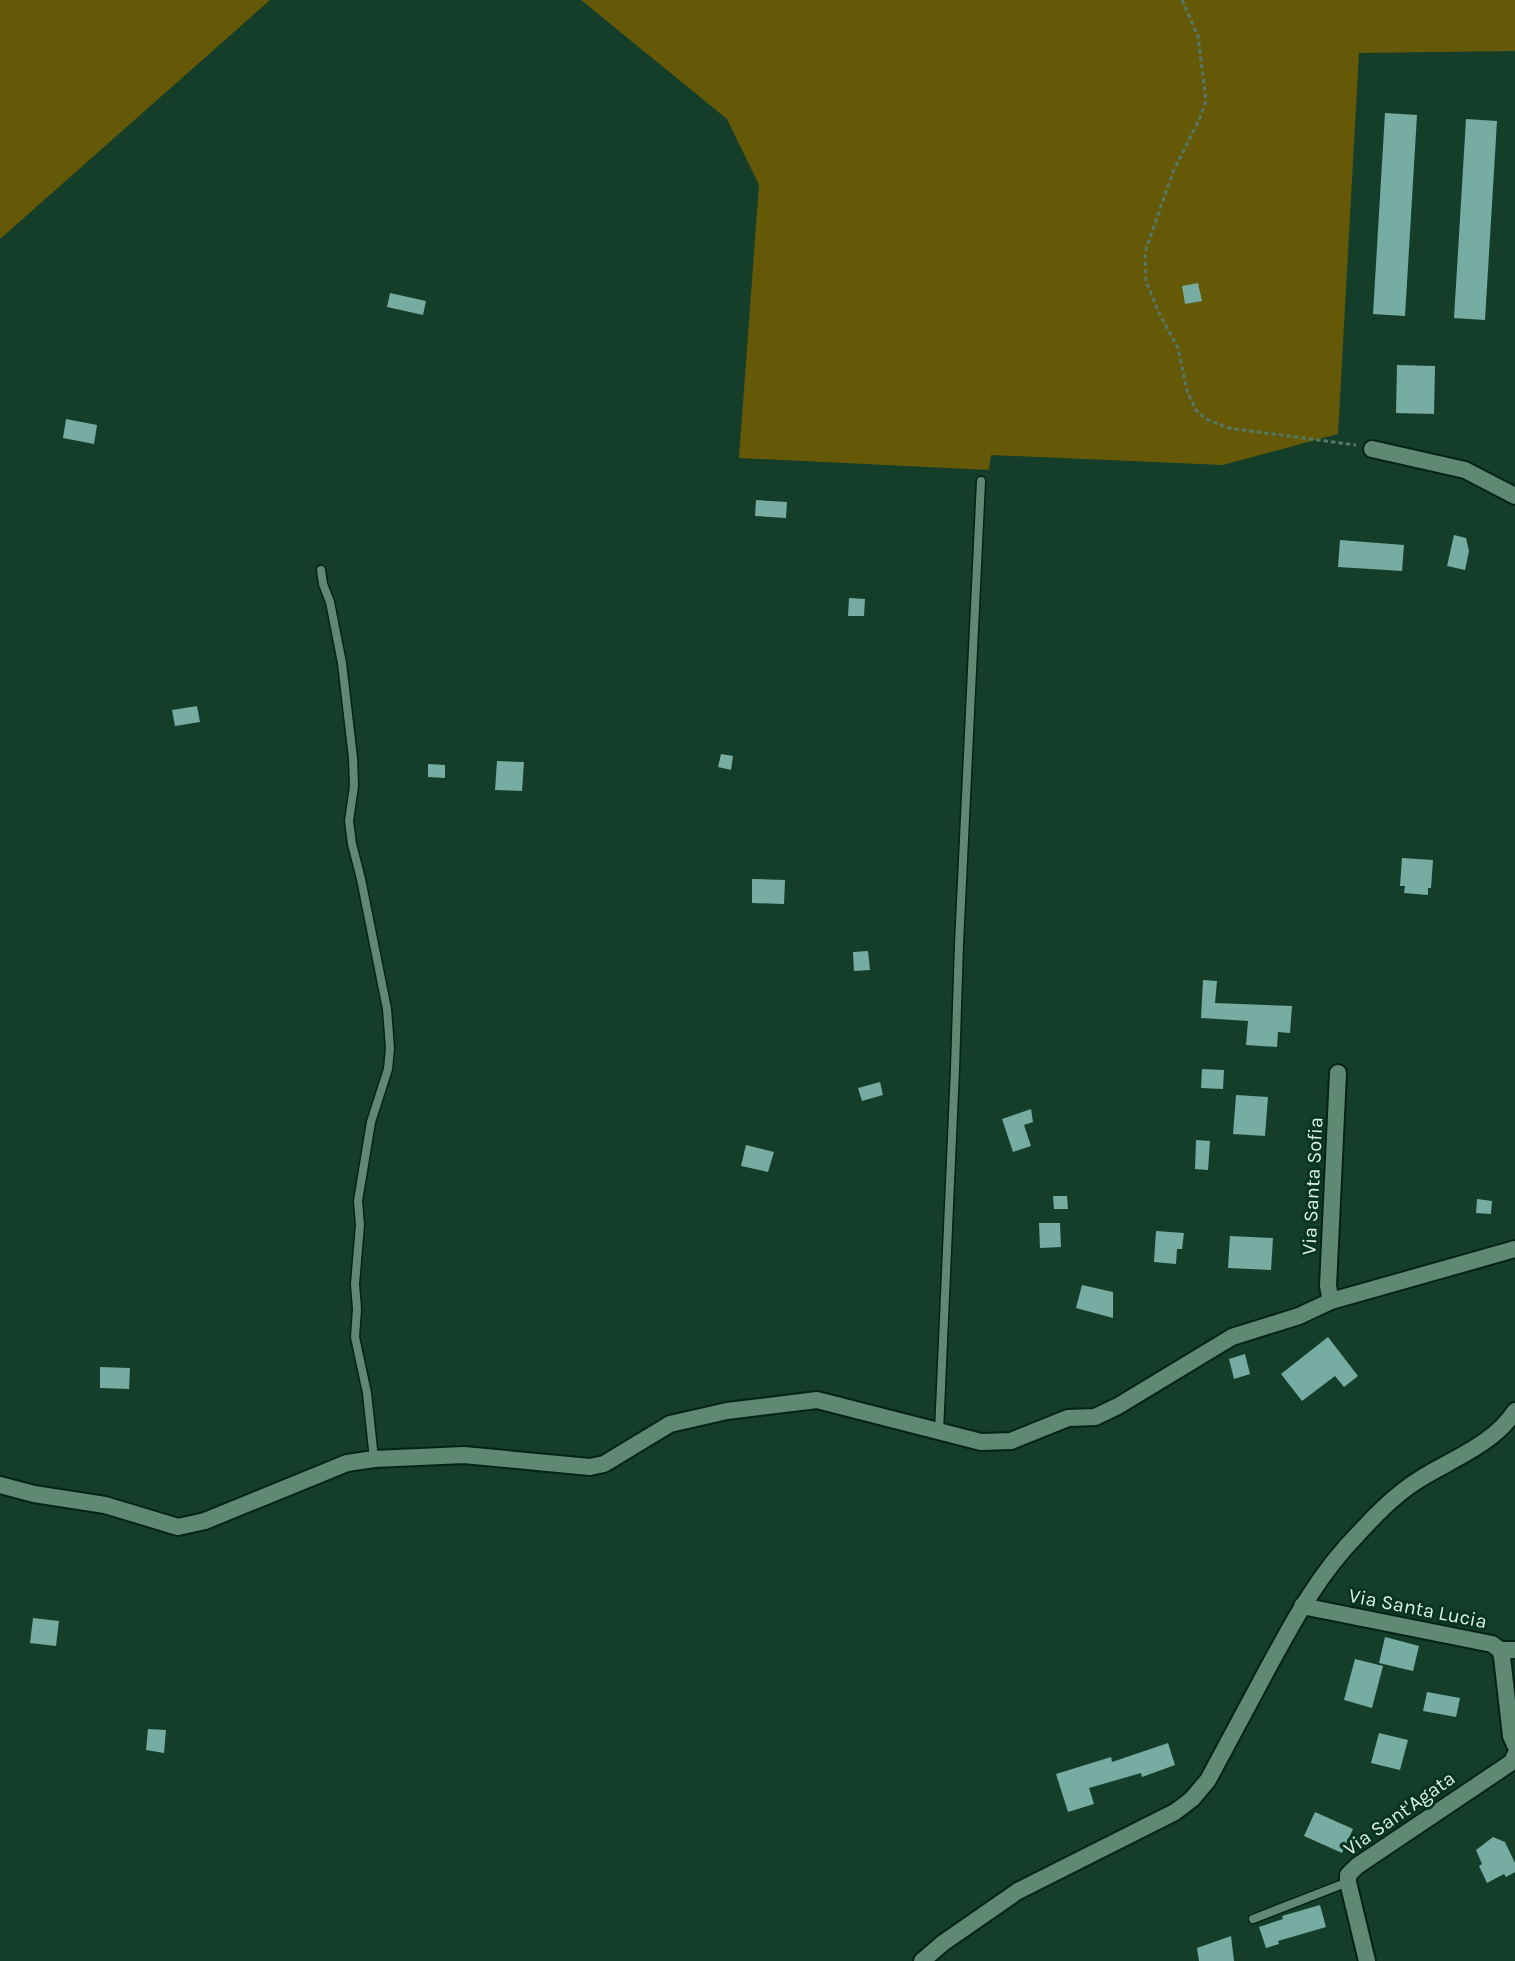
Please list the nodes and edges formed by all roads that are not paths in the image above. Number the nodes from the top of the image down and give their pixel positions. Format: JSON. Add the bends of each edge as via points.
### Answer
{"nodes":[{"id":1,"x":1372,"y":449,"type":"road end"},
{"id":2,"x":981,"y":481,"type":"dead end"},
{"id":3,"x":1515,"y":496,"type":"edge"},
{"id":4,"x":321,"y":570,"type":"dead end"},
{"id":5,"x":1338,"y":1073,"type":"dead end"},
{"id":6,"x":1515,"y":1249,"type":"edge"},
{"id":7,"x":1331,"y":1300,"type":"junction"},
{"id":8,"x":1515,"y":1411,"type":"edge"},
{"id":9,"x":939,"y":1432,"type":"junction"},
{"id":10,"x":374,"y":1460,"type":"junction"},
{"id":11,"x":0,"y":1485,"type":"edge"},
{"id":12,"x":1302,"y":1606,"type":"junction"},
{"id":13,"x":1507,"y":1650,"type":"edge"},
{"id":14,"x":1515,"y":1744,"type":"edge"},
{"id":15,"x":1515,"y":1755,"type":"edge"},
{"id":16,"x":1348,"y":1882,"type":"junction"},
{"id":17,"x":1253,"y":1919,"type":"dead end"},
{"id":18,"x":922,"y":1961,"type":"edge"},
{"id":19,"x":1368,"y":1961,"type":"edge"}],
"edges":[{"from":1,"to":3,"type":"street","via":[[1465,470]]},
{"from":2,"to":9,"type":"lane"},
{"from":4,"to":10,"type":"lane","via":[[342,663],[353,758],[349,821],[352,844],[387,1009],[390,1048],[388,1069],[371,1122],[358,1201],[355,1337],[367,1393]]},
{"from":5,"to":7,"type":"street","name":"Via Santa Sofia","via":[[1328,1286]]},
{"from":6,"to":7,"type":"street"},
{"from":7,"to":9,"type":"street","via":[[1299,1316],[1232,1337],[1095,1417],[1068,1418],[1011,1441],[981,1442]]},
{"from":8,"to":12,"type":"street","via":[[1500,1429],[1418,1480],[1389,1503],[1336,1559]]},
{"from":9,"to":10,"type":"street","via":[[817,1400],[727,1411],[670,1424],[604,1464],[590,1467],[464,1455]]},
{"from":10,"to":11,"type":"street","via":[[347,1463],[205,1521],[178,1527],[105,1505]]},
{"from":12,"to":13,"type":"street","name":"Via Santa Lucia"},
{"from":12,"to":18,"type":"street","via":[[1208,1780],[1192,1799],[1155,1824],[1018,1891]]},
{"from":13,"to":14,"type":"street","name":"Via Santa Lucia","via":[[1511,1736]]},
{"from":15,"to":16,"type":"street","name":"Via Sant'Agata","via":[[1512,1761],[1357,1866],[1348,1875]]},
{"from":16,"to":17,"type":"lane"},
{"from":16,"to":19,"type":"street","name":"Via Sant'Agata"}]}
